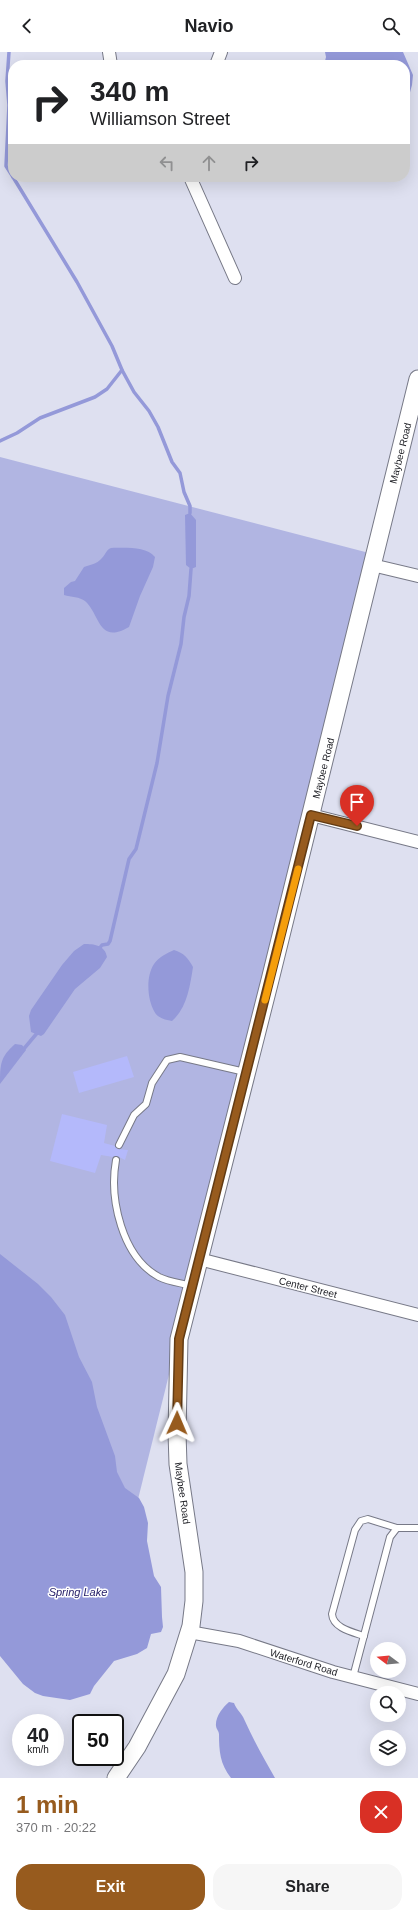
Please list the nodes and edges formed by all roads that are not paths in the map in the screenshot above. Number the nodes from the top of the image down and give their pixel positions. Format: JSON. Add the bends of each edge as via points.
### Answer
{"nodes":[{"id":1,"x":192,"y":182,"type":"edge"},
{"id":2,"x":235,"y":278,"type":"dead end"},
{"id":3,"x":418,"y":379,"type":"edge"},
{"id":4,"x":372,"y":565,"type":"junction"},
{"id":5,"x":418,"y":576,"type":"edge"},
{"id":6,"x":311,"y":815,"type":"junction"},
{"id":7,"x":418,"y":842,"type":"edge"},
{"id":8,"x":247,"y":1072,"type":"junction"},
{"id":9,"x":119,"y":1145,"type":"dead end"},
{"id":10,"x":116,"y":1160,"type":"dead end"},
{"id":11,"x":199,"y":1259,"type":"junction"},
{"id":12,"x":192,"y":1286,"type":"junction"},
{"id":13,"x":418,"y":1315,"type":"edge"},
{"id":14,"x":397,"y":1528,"type":"junction"},
{"id":15,"x":418,"y":1528,"type":"edge"},
{"id":16,"x":189,"y":1632,"type":"junction"},
{"id":17,"x":364,"y":1636,"type":"junction"},
{"id":18,"x":353,"y":1677,"type":"junction"},
{"id":19,"x":418,"y":1694,"type":"edge"},
{"id":20,"x":116,"y":1778,"type":"edge"}],
"edges":[{"from":1,"to":2,"type":"street"},
{"from":3,"to":4,"type":"main road","name":"Maybee Road"},
{"from":4,"to":5,"type":"street"},
{"from":4,"to":6,"type":"main road","name":"Maybee Road"},
{"from":6,"to":7,"type":"street"},
{"from":6,"to":8,"type":"main road","name":"Maybee Road"},
{"from":8,"to":9,"type":"lane","via":[[180,1057],[167,1060],[152,1083],[146,1104],[134,1115]]},
{"from":8,"to":11,"type":"main road","name":"Maybee Road"},
{"from":10,"to":12,"type":"lane","via":[[114,1194],[123,1234],[145,1266],[159,1277]]},
{"from":11,"to":12,"type":"main road","name":"Maybee Road"},
{"from":11,"to":13,"type":"street","name":"Center Street"},
{"from":12,"to":16,"type":"main road","name":"Maybee Road","via":[[179,1339],[177,1433],[178,1464],[194,1572],[194,1601]]},
{"from":14,"to":15,"type":"lane"},
{"from":14,"to":17,"type":"lane","via":[[390,1538]]},
{"from":14,"to":17,"type":"lane","via":[[368,1519],[361,1521],[354,1530],[332,1614],[338,1626]]},
{"from":16,"to":18,"type":"street","name":"Waterford Road","via":[[239,1641]]},
{"from":16,"to":20,"type":"main road","name":"Maybee Road","via":[[176,1674],[137,1747]]},
{"from":17,"to":18,"type":"lane"},
{"from":18,"to":19,"type":"street","name":"Waterford Road"}]}
